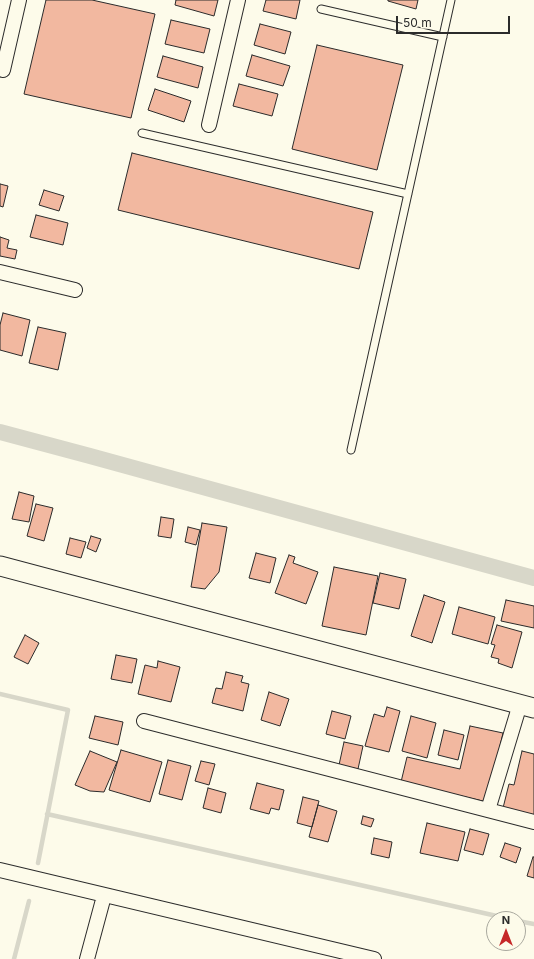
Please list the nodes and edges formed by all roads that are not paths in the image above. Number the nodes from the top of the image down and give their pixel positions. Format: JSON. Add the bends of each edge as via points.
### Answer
{"nodes":[{"id":1,"x":19,"y":0,"type":"edge"},
{"id":2,"x":238,"y":0,"type":"edge"},
{"id":3,"x":451,"y":0,"type":"edge"},
{"id":4,"x":321,"y":10,"type":"dead end"},
{"id":5,"x":443,"y":38,"type":"junction"},
{"id":6,"x":3,"y":70,"type":"dead end"},
{"id":7,"x":209,"y":125,"type":"dead end"},
{"id":8,"x":142,"y":132,"type":"dead end"},
{"id":9,"x":408,"y":194,"type":"junction"},
{"id":10,"x":0,"y":272,"type":"edge"},
{"id":11,"x":76,"y":290,"type":"dead end"},
{"id":12,"x":351,"y":450,"type":"dead end"},
{"id":13,"x":0,"y":566,"type":"edge"},
{"id":14,"x":527,"y":706,"type":"edge"},
{"id":15,"x":144,"y":721,"type":"dead end"},
{"id":16,"x":488,"y":810,"type":"junction"},
{"id":17,"x":534,"y":822,"type":"edge"},
{"id":18,"x":0,"y":870,"type":"edge"},
{"id":19,"x":104,"y":896,"type":"junction"},
{"id":20,"x":87,"y":959,"type":"edge"},
{"id":21,"x":374,"y":959,"type":"edge"}],
"edges":[{"from":1,"to":6,"type":"street"},
{"from":2,"to":7,"type":"street"},
{"from":3,"to":5,"type":"lane"},
{"from":4,"to":5,"type":"lane"},
{"from":5,"to":9,"type":"lane"},
{"from":8,"to":9,"type":"lane"},
{"from":9,"to":12,"type":"lane"},
{"from":10,"to":11,"type":"street"},
{"from":13,"to":14,"type":"main road"},
{"from":14,"to":16,"type":"street"},
{"from":15,"to":16,"type":"street"},
{"from":16,"to":17,"type":"street"},
{"from":18,"to":19,"type":"street"},
{"from":19,"to":20,"type":"street"},
{"from":19,"to":21,"type":"street"}]}
